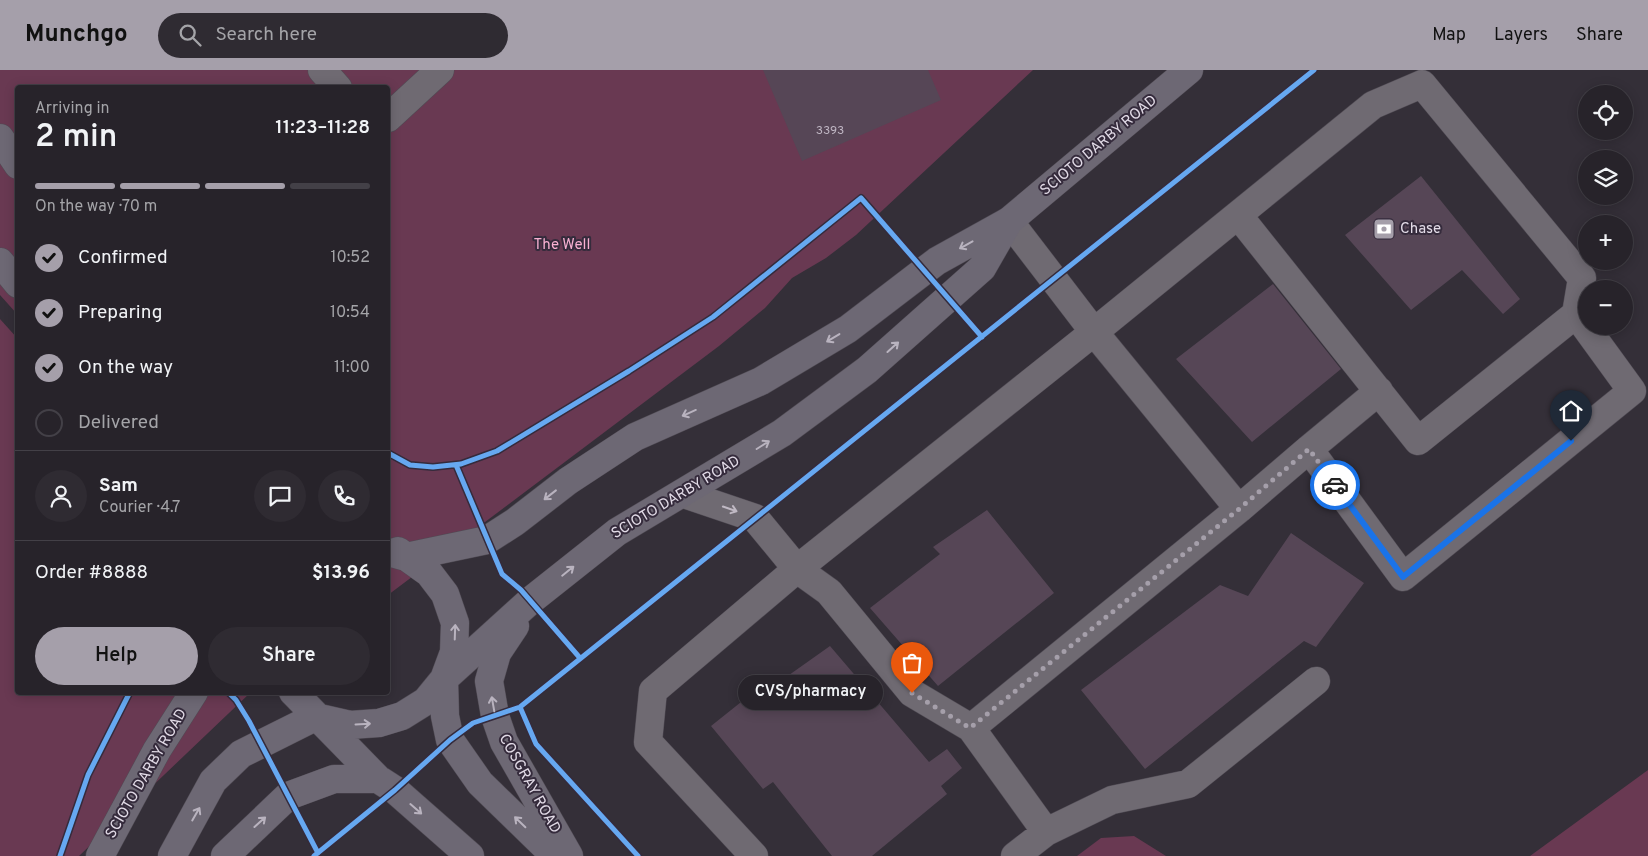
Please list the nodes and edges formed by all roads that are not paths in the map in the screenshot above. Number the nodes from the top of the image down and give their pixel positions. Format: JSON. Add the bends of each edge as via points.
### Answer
{"nodes":[{"id":1,"x":322,"y":70,"type":"edge"},
{"id":2,"x":440,"y":70,"type":"edge"},
{"id":3,"x":1189,"y":70,"type":"edge"},
{"id":4,"x":335,"y":85,"type":"edge"},
{"id":5,"x":390,"y":116,"type":"edge"},
{"id":6,"x":0,"y":138,"type":"edge"},
{"id":7,"x":15,"y":160,"type":"edge"},
{"id":8,"x":1238,"y":215,"type":"junction"},
{"id":9,"x":1008,"y":221,"type":"junction"},
{"id":10,"x":0,"y":262,"type":"edge"},
{"id":11,"x":15,"y":280,"type":"edge"},
{"id":12,"x":1576,"y":314,"type":"junction"},
{"id":13,"x":1094,"y":332,"type":"junction"},
{"id":14,"x":1379,"y":391,"type":"junction"},
{"id":15,"x":1309,"y":449,"type":"junction"},
{"id":16,"x":684,"y":494,"type":"junction"},
{"id":17,"x":1239,"y":509,"type":"junction"},
{"id":18,"x":394,"y":551,"type":"edge"},
{"id":19,"x":797,"y":569,"type":"junction"},
{"id":20,"x":530,"y":601,"type":"junction"},
{"id":21,"x":444,"y":679,"type":"junction"},
{"id":22,"x":1316,"y":680,"type":"dead end"},
{"id":23,"x":192,"y":695,"type":"edge"},
{"id":24,"x":295,"y":695,"type":"edge"},
{"id":25,"x":315,"y":717,"type":"junction"},
{"id":26,"x":970,"y":728,"type":"junction"},
{"id":27,"x":378,"y":780,"type":"junction"},
{"id":28,"x":1046,"y":832,"type":"junction"},
{"id":29,"x":100,"y":856,"type":"edge"},
{"id":30,"x":172,"y":856,"type":"edge"},
{"id":31,"x":225,"y":856,"type":"edge"},
{"id":32,"x":470,"y":856,"type":"edge"},
{"id":33,"x":554,"y":856,"type":"edge"},
{"id":34,"x":569,"y":856,"type":"edge"},
{"id":35,"x":754,"y":856,"type":"edge"},
{"id":36,"x":1015,"y":856,"type":"edge"}],
"edges":[{"from":1,"to":4,"type":"lane"},
{"from":2,"to":5,"type":"lane"},
{"from":3,"to":9,"type":"main road","name":"SCIOTO DARBY ROAD"},
{"from":6,"to":7,"type":"main road"},
{"from":8,"to":12,"type":"lane","via":[[1373,105],[1422,84],[1582,278]]},
{"from":8,"to":13,"type":"lane"},
{"from":8,"to":14,"type":"lane"},
{"from":9,"to":13,"type":"lane"},
{"from":16,"to":9,"type":"main road","name":"SCIOTO DARBY ROAD","one_way":true,"via":[[782,433],[867,370],[982,268]]},
{"from":9,"to":18,"type":"main road","name":"SCIOTO DARBY ROAD","one_way":true,"via":[[937,261],[848,329],[761,381],[635,437],[486,540]]},
{"from":10,"to":11,"type":"main road"},
{"from":12,"to":14,"type":"lane","via":[[1418,441]]},
{"from":12,"to":15,"type":"lane","via":[[1632,392],[1403,577]]},
{"from":13,"to":17,"type":"lane"},
{"from":13,"to":19,"type":"lane"},
{"from":14,"to":15,"type":"lane"},
{"from":15,"to":17,"type":"lane"},
{"from":16,"to":19,"type":"lane","one_way":true,"via":[[755,518]]},
{"from":20,"to":16,"type":"main road","name":"SCIOTO DARBY ROAD","one_way":true,"via":[[617,532]]},
{"from":17,"to":26,"type":"lane"},
{"from":21,"to":18,"type":"main road","name":"COSGRAY ROAD","one_way":true,"via":[[454,652],[455,624],[445,594],[429,573]]},
{"from":19,"to":26,"type":"lane","via":[[829,592],[912,693]]},
{"from":19,"to":35,"type":"lane","via":[[653,691],[648,742]]},
{"from":20,"to":21,"type":"main road","name":"SCIOTO DARBY ROAD"},
{"from":34,"to":20,"type":"main road","name":"COSGRAY ROAD","one_way":true,"via":[[504,742],[495,716],[489,681],[497,653]]},
{"from":25,"to":21,"type":"main road","name":"SCIOTO DARBY ROAD","one_way":true,"via":[[350,725],[379,723],[402,716],[426,701]]},
{"from":33,"to":21,"type":"main road","name":"COSGRAY ROAD","one_way":true,"via":[[480,783],[450,740],[444,716]]},
{"from":22,"to":28,"type":"lane","via":[[1188,784],[1112,800]]},
{"from":23,"to":29,"type":"main road","name":"SCIOTO DARBY ROAD","via":[[157,750]]},
{"from":24,"to":25,"type":"main road"},
{"from":25,"to":27,"type":"main road"},
{"from":30,"to":25,"type":"main road","one_way":true,"via":[[213,781],[241,754]]},
{"from":26,"to":28,"type":"lane"},
{"from":31,"to":27,"type":"main road","one_way":true,"via":[[288,796],[334,779]]},
{"from":27,"to":32,"type":"main road","one_way":true,"via":[[395,790]]},
{"from":28,"to":36,"type":"lane"}]}
